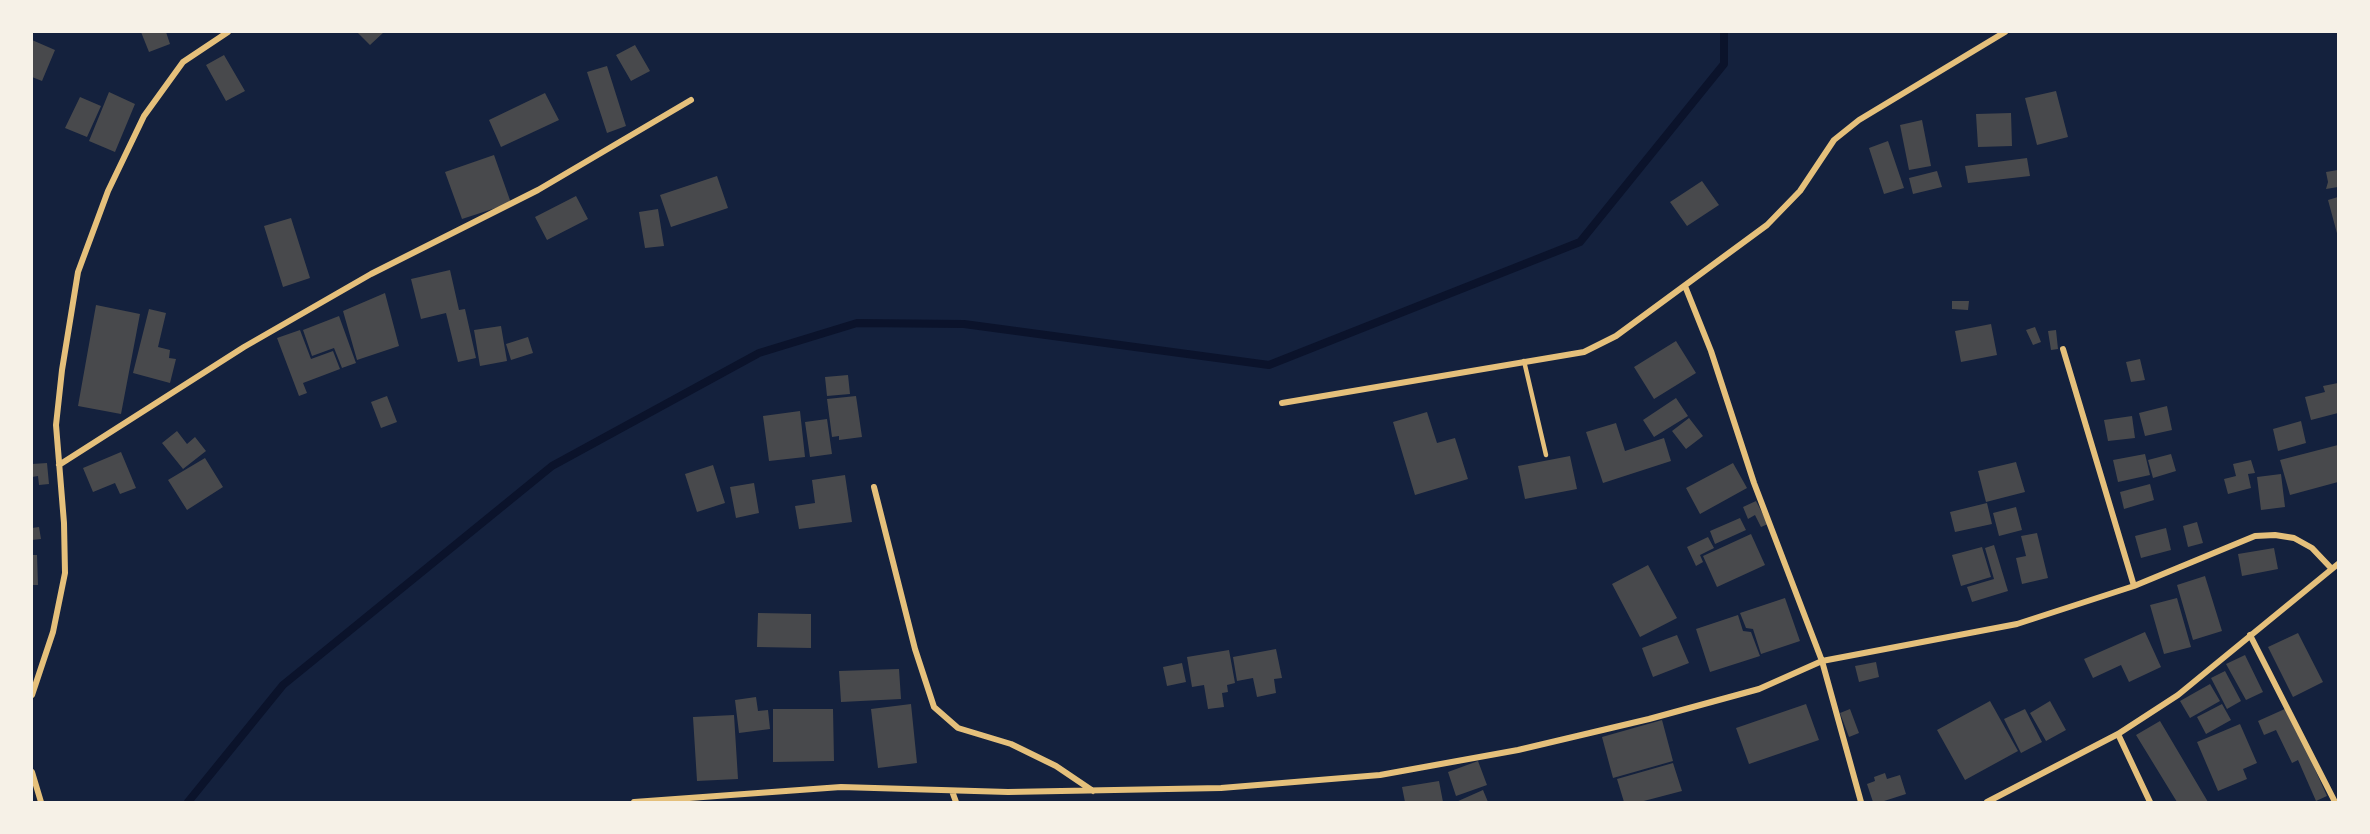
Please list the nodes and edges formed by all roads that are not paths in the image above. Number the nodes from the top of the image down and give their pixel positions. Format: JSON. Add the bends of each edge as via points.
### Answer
{"nodes":[{"id":1,"x":228,"y":32,"type":"edge"},
{"id":2,"x":2005,"y":32,"type":"edge"},
{"id":3,"x":691,"y":100,"type":"dead end"},
{"id":4,"x":1685,"y":286,"type":"junction"},
{"id":5,"x":2062,"y":349,"type":"dead end"},
{"id":6,"x":1524,"y":361,"type":"junction"},
{"id":7,"x":1282,"y":403,"type":"dead end"},
{"id":8,"x":1546,"y":454,"type":"dead end"},
{"id":9,"x":59,"y":465,"type":"junction"},
{"id":10,"x":874,"y":487,"type":"dead end"},
{"id":11,"x":2338,"y":564,"type":"edge"},
{"id":12,"x":2331,"y":568,"type":"junction"},
{"id":13,"x":2134,"y":586,"type":"junction"},
{"id":14,"x":2250,"y":635,"type":"junction"},
{"id":15,"x":1822,"y":661,"type":"junction"},
{"id":16,"x":32,"y":695,"type":"edge"},
{"id":17,"x":2118,"y":734,"type":"junction"},
{"id":18,"x":32,"y":772,"type":"edge"},
{"id":19,"x":952,"y":791,"type":"junction"},
{"id":20,"x":1093,"y":791,"type":"junction"},
{"id":21,"x":41,"y":802,"type":"edge"},
{"id":22,"x":634,"y":802,"type":"edge"},
{"id":23,"x":956,"y":802,"type":"edge"},
{"id":24,"x":1861,"y":802,"type":"edge"},
{"id":25,"x":1987,"y":802,"type":"edge"},
{"id":26,"x":2150,"y":802,"type":"edge"},
{"id":27,"x":2335,"y":802,"type":"edge"}],
"edges":[{"from":1,"to":9,"type":"street","via":[[183,62],[163,87],[144,116],[105,201],[78,272],[56,425]]},
{"from":2,"to":4,"type":"street","via":[[1859,120],[1834,140],[1800,191],[1767,225]]},
{"from":3,"to":9,"type":"street","via":[[538,190],[371,274],[243,347]]},
{"from":4,"to":6,"type":"street","via":[[1616,336],[1584,352]]},
{"from":4,"to":15,"type":"street"},
{"from":5,"to":13,"type":"street"},
{"from":6,"to":7,"type":"street"},
{"from":6,"to":8,"type":"lane"},
{"from":9,"to":16,"type":"street","via":[[65,573],[53,632]]},
{"from":10,"to":20,"type":"street","via":[[915,649],[934,707],[958,728],[1011,744],[1056,766]]},
{"from":11,"to":12,"type":"street"},
{"from":12,"to":13,"type":"street","via":[[2313,548],[2275,534],[2255,536]]},
{"from":12,"to":14,"type":"street"},
{"from":13,"to":15,"type":"street","via":[[2017,624]]},
{"from":14,"to":17,"type":"street","via":[[2178,695]]},
{"from":14,"to":27,"type":"street"},
{"from":15,"to":20,"type":"street","via":[[1759,690],[1660,716],[1518,750],[1380,775],[1221,788]]},
{"from":15,"to":24,"type":"street"},
{"from":17,"to":25,"type":"street"},
{"from":17,"to":26,"type":"street"},
{"from":18,"to":21,"type":"street"},
{"from":19,"to":20,"type":"street"},
{"from":19,"to":22,"type":"street","via":[[841,787]]},
{"from":19,"to":23,"type":"street"}]}
